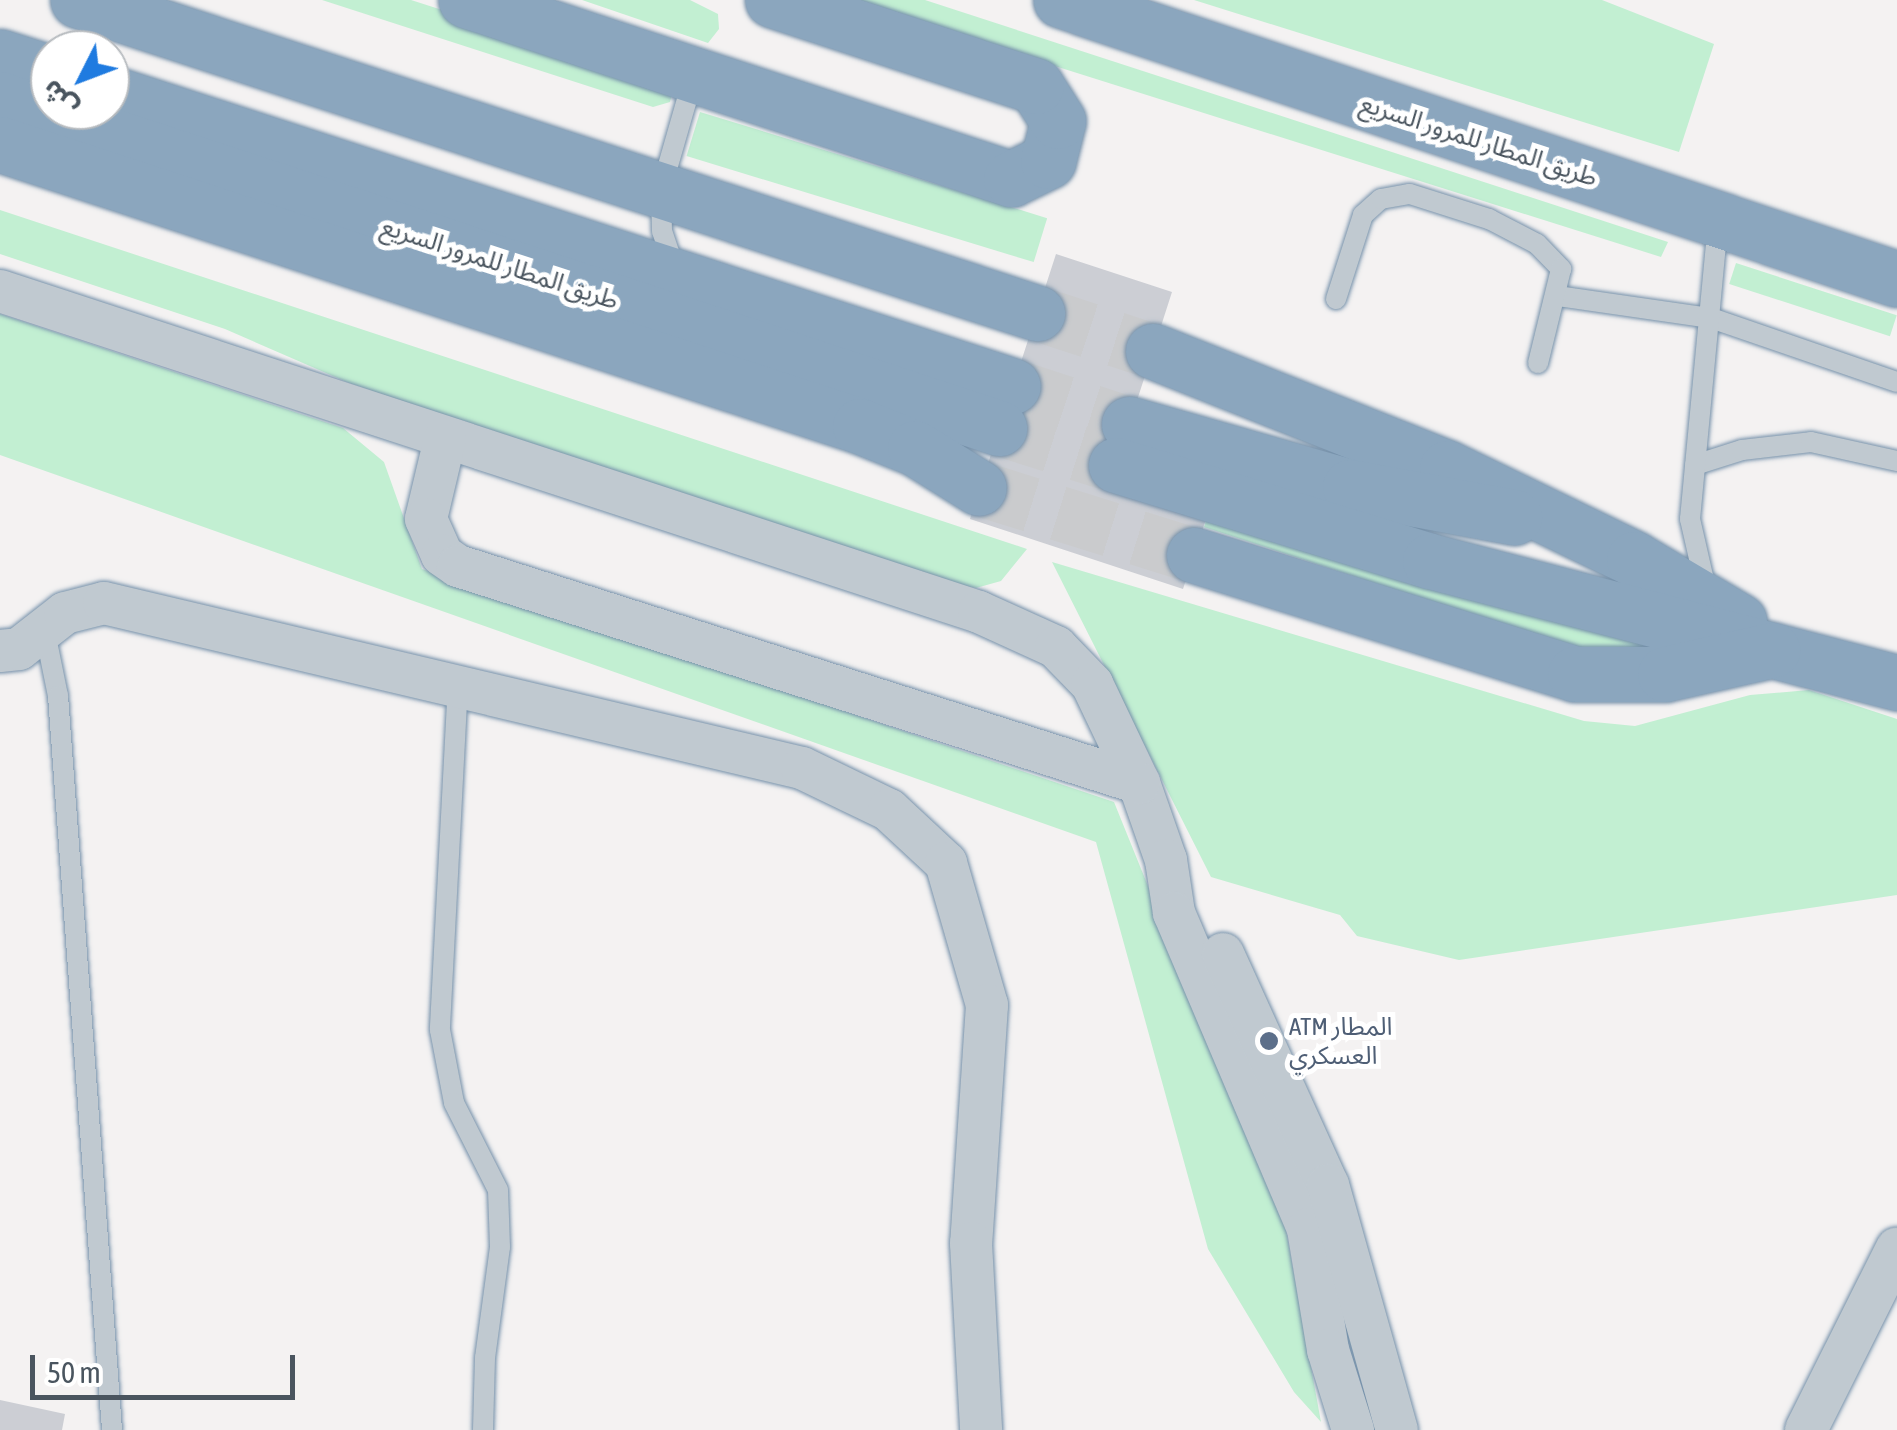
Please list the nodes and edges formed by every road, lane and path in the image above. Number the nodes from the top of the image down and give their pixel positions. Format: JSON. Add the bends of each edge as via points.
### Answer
{"nodes":[{"id":1,"x":78,"y":0,"type":"edge"},
{"id":2,"x":466,"y":0,"type":"edge"},
{"id":3,"x":772,"y":0,"type":"edge"},
{"id":4,"x":1061,"y":0,"type":"edge"},
{"id":5,"x":0,"y":57,"type":"edge"},
{"id":6,"x":30,"y":67,"type":"edge"},
{"id":7,"x":694,"y":74,"type":"junction"},
{"id":8,"x":0,"y":98,"type":"edge"},
{"id":9,"x":130,"y":99,"type":"edge"},
{"id":10,"x":0,"y":144,"type":"edge"},
{"id":11,"x":0,"y":177,"type":"edge"},
{"id":12,"x":661,"y":190,"type":"junction"},
{"id":13,"x":1718,"y":220,"type":"junction"},
{"id":14,"x":679,"y":278,"type":"junction"},
{"id":15,"x":1897,"y":279,"type":"edge"},
{"id":16,"x":0,"y":291,"type":"edge"},
{"id":17,"x":1558,"y":296,"type":"junction"},
{"id":18,"x":1336,"y":299,"type":"dead end"},
{"id":19,"x":1036,"y":313,"type":"tunnel mouth"},
{"id":20,"x":1711,"y":318,"type":"junction"},
{"id":21,"x":1153,"y":350,"type":"tunnel mouth"},
{"id":22,"x":1538,"y":363,"type":"dead end"},
{"id":23,"x":1897,"y":382,"type":"edge"},
{"id":24,"x":445,"y":439,"type":"junction"},
{"id":25,"x":1897,"y":461,"type":"edge"},
{"id":26,"x":1695,"y":466,"type":"junction"},
{"id":27,"x":1568,"y":524,"type":"junction"},
{"id":28,"x":1194,"y":555,"type":"tunnel mouth"},
{"id":29,"x":1708,"y":601,"type":"junction"},
{"id":30,"x":44,"y":626,"type":"junction"},
{"id":31,"x":1780,"y":648,"type":"junction"},
{"id":32,"x":0,"y":651,"type":"edge"},
{"id":33,"x":458,"y":684,"type":"junction"},
{"id":34,"x":1897,"y":684,"type":"edge"},
{"id":35,"x":1139,"y":782,"type":"junction"},
{"id":36,"x":1166,"y":860,"type":"junction"},
{"id":37,"x":1897,"y":1248,"type":"edge"},
{"id":38,"x":1373,"y":1341,"type":"junction"},
{"id":39,"x":1328,"y":1350,"type":"junction"},
{"id":40,"x":112,"y":1430,"type":"edge"},
{"id":41,"x":483,"y":1430,"type":"edge"},
{"id":42,"x":982,"y":1430,"type":"edge"},
{"id":43,"x":1353,"y":1430,"type":"edge"},
{"id":44,"x":1397,"y":1430,"type":"edge"},
{"id":45,"x":1806,"y":1430,"type":"edge"}],
"edges":[{"from":1,"to":12,"type":"highway"},
{"from":2,"to":7,"type":"highway"},
{"from":3,"to":7,"type":"highway","via":[[1036,86],[1058,121],[1048,161],[1010,180]]},
{"from":4,"to":13,"type":"highway","name":"طريق المطار للمرور السريع"},
{"from":5,"to":6,"type":"highway"},
{"from":7,"to":12,"type":"lane"},
{"from":8,"to":14,"type":"highway","name":"طريق المطار للمرور السريع","via":[[1006,407]]},
{"from":9,"to":14,"type":"highway"},
{"from":10,"to":11,"type":"highway","via":[[860,426],[914,448],[979,488],[849,460],[514,342]]},
{"from":12,"to":14,"type":"lane","via":[[662,231]]},
{"from":12,"to":19,"type":"highway"},
{"from":13,"to":15,"type":"highway","name":"طريق المطار للمرور السريع"},
{"from":13,"to":20,"type":"lane"},
{"from":16,"to":24,"type":"street"},
{"from":17,"to":18,"type":"lane","via":[[1561,269],[1537,244],[1410,194],[1381,199],[1363,215]]},
{"from":17,"to":20,"type":"lane"},
{"from":17,"to":22,"type":"lane"},
{"from":20,"to":23,"type":"lane"},
{"from":20,"to":26,"type":"lane"},
{"from":21,"to":27,"type":"highway","via":[[1389,443]]},
{"from":24,"to":35,"type":"street","via":[[1017,626],[1056,647],[1092,684]]},
{"from":24,"to":35,"type":"street","via":[[426,519],[442,554],[458,566]]},
{"from":25,"to":26,"type":"lane","via":[[1810,442],[1742,450]]},
{"from":26,"to":29,"type":"lane","via":[[1690,519]]},
{"from":27,"to":29,"type":"highway"},
{"from":27,"to":31,"type":"highway","via":[[1424,504],[1122,444],[1430,561]]},
{"from":28,"to":31,"type":"highway","via":[[1576,674],[1665,674]]},
{"from":29,"to":31,"type":"highway"},
{"from":30,"to":32,"type":"street","via":[[19,649]]},
{"from":30,"to":33,"type":"street","via":[[104,602]]},
{"from":30,"to":40,"type":"lane","via":[[58,696]]},
{"from":31,"to":34,"type":"highway"},
{"from":33,"to":41,"type":"lane","via":[[440,1030],[454,1103],[498,1190],[500,1248]]},
{"from":33,"to":42,"type":"street","via":[[802,768],[889,810],[946,863],[987,1004],[971,1243]]},
{"from":35,"to":36,"type":"street"},
{"from":36,"to":38,"type":"street","via":[[1200,907],[1316,1152]]},
{"from":36,"to":39,"type":"street","via":[[1174,913],[1308,1229]]},
{"from":37,"to":45,"type":"street"},
{"from":38,"to":39,"type":"street"},
{"from":38,"to":44,"type":"street"},
{"from":39,"to":43,"type":"street"}]}
